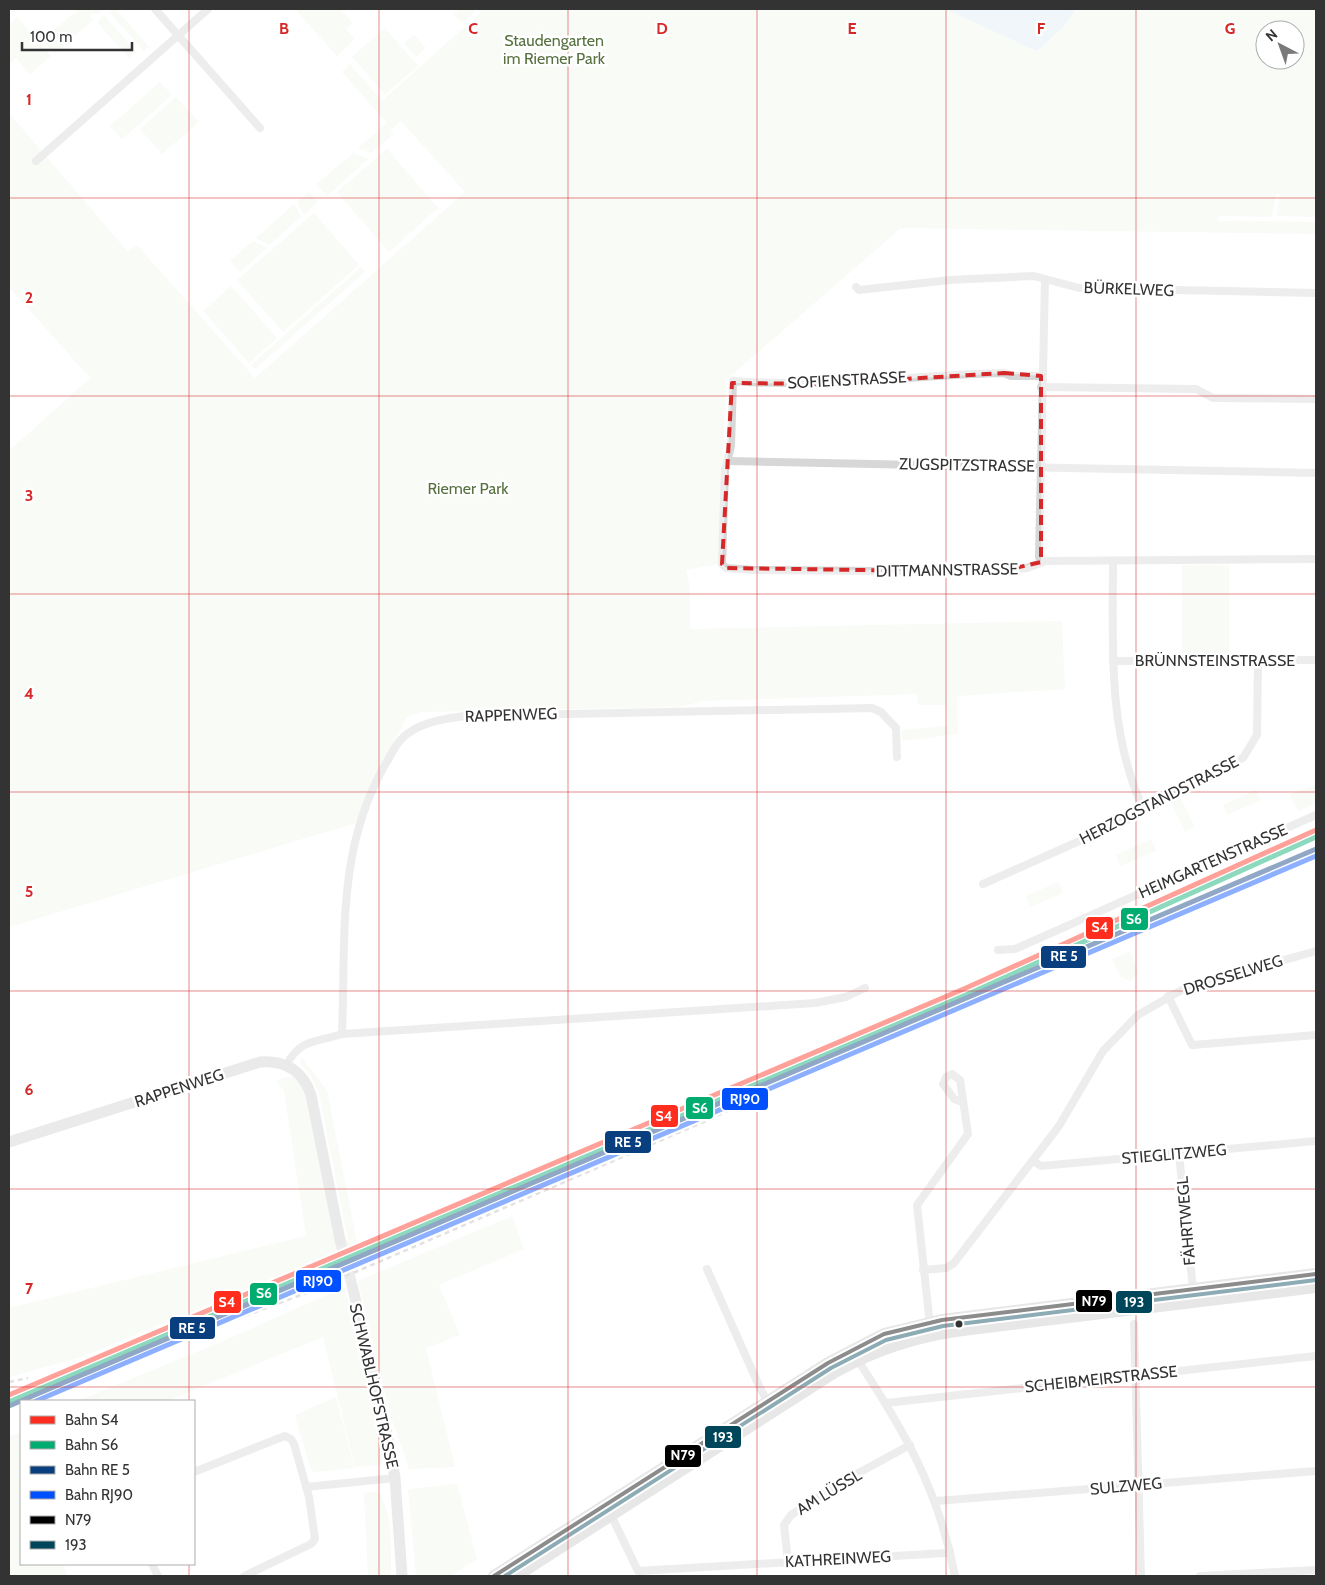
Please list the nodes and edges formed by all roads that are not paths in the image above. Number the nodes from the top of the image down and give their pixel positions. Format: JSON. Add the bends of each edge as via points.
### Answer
{"nodes":[{"id":1,"x":155,"y":9,"type":"edge"},
{"id":2,"x":208,"y":9,"type":"edge"},
{"id":3,"x":178,"y":35,"type":"junction"},
{"id":4,"x":260,"y":128,"type":"dead end"},
{"id":5,"x":36,"y":161,"type":"dead end"},
{"id":6,"x":1045,"y":280,"type":"junction"},
{"id":7,"x":856,"y":287,"type":"dead end"},
{"id":8,"x":1316,"y":293,"type":"edge"},
{"id":9,"x":1041,"y":376,"type":"junction"},
{"id":10,"x":1042,"y":387,"type":"junction"},
{"id":11,"x":1316,"y":399,"type":"edge"},
{"id":12,"x":728,"y":461,"type":"junction"},
{"id":13,"x":1040,"y":467,"type":"junction"},
{"id":14,"x":1316,"y":473,"type":"edge"},
{"id":15,"x":1316,"y":560,"type":"edge"},
{"id":16,"x":1113,"y":561,"type":"junction"},
{"id":17,"x":1041,"y":562,"type":"junction"},
{"id":18,"x":1258,"y":660,"type":"junction"},
{"id":19,"x":1316,"y":660,"type":"edge"},
{"id":20,"x":1113,"y":661,"type":"junction"},
{"id":21,"x":897,"y":757,"type":"dead end"},
{"id":22,"x":1144,"y":810,"type":"junction"},
{"id":23,"x":1316,"y":814,"type":"edge"},
{"id":24,"x":983,"y":884,"type":"dead end"},
{"id":25,"x":998,"y":950,"type":"dead end"},
{"id":26,"x":1316,"y":951,"type":"edge"},
{"id":27,"x":865,"y":988,"type":"dead end"},
{"id":28,"x":1168,"y":996,"type":"junction"},
{"id":29,"x":342,"y":1034,"type":"junction"},
{"id":30,"x":1316,"y":1035,"type":"edge"},
{"id":31,"x":286,"y":1066,"type":"junction"},
{"id":32,"x":962,"y":1102,"type":"dead end"},
{"id":33,"x":1316,"y":1140,"type":"edge"},
{"id":34,"x":9,"y":1142,"type":"edge"},
{"id":35,"x":1180,"y":1154,"type":"junction"},
{"id":36,"x":1034,"y":1161,"type":"junction"},
{"id":37,"x":340,"y":1240,"type":"tunnel mouth"},
{"id":38,"x":707,"y":1269,"type":"dead end"},
{"id":39,"x":923,"y":1270,"type":"junction"},
{"id":40,"x":1316,"y":1274,"type":"edge"},
{"id":41,"x":352,"y":1285,"type":"tunnel mouth"},
{"id":42,"x":1316,"y":1287,"type":"edge"},
{"id":43,"x":1193,"y":1289,"type":"junction"},
{"id":44,"x":1134,"y":1324,"type":"dead end"},
{"id":45,"x":930,"y":1328,"type":"junction"},
{"id":46,"x":1316,"y":1356,"type":"edge"},
{"id":47,"x":857,"y":1359,"type":"junction"},
{"id":48,"x":1136,"y":1374,"type":"junction"},
{"id":49,"x":886,"y":1403,"type":"junction"},
{"id":50,"x":771,"y":1406,"type":"junction"},
{"id":51,"x":910,"y":1446,"type":"junction"},
{"id":52,"x":1316,"y":1471,"type":"edge"},
{"id":53,"x":195,"y":1472,"type":"edge"},
{"id":54,"x":395,"y":1478,"type":"junction"},
{"id":55,"x":1138,"y":1486,"type":"junction"},
{"id":56,"x":306,"y":1487,"type":"junction"},
{"id":57,"x":936,"y":1501,"type":"junction"},
{"id":58,"x":611,"y":1515,"type":"junction"},
{"id":59,"x":950,"y":1551,"type":"junction"},
{"id":60,"x":788,"y":1562,"type":"junction"},
{"id":61,"x":1316,"y":1570,"type":"edge"},
{"id":62,"x":244,"y":1576,"type":"edge"},
{"id":63,"x":402,"y":1576,"type":"edge"},
{"id":64,"x":494,"y":1576,"type":"edge"},
{"id":65,"x":516,"y":1576,"type":"edge"},
{"id":66,"x":955,"y":1576,"type":"edge"},
{"id":67,"x":1140,"y":1576,"type":"edge"},
{"id":68,"x":1200,"y":1576,"type":"edge"}],
"edges":[{"from":1,"to":3,"type":"street"},
{"from":2,"to":3,"type":"street"},
{"from":3,"to":4,"type":"street"},
{"from":3,"to":5,"type":"street"},
{"from":6,"to":7,"type":"street","name":"BÜRKELWEG","via":[[1034,276],[950,280],[859,290]]},
{"from":6,"to":8,"type":"street","name":"BÜRKELWEG","via":[[1079,288]]},
{"from":6,"to":9,"type":"street"},
{"from":9,"to":10,"type":"street"},
{"from":9,"to":12,"type":"street","name":"SOFIENSTRASSE","via":[[951,374],[822,384],[733,381]]},
{"from":10,"to":11,"type":"street","via":[[1196,389],[1214,398]]},
{"from":10,"to":13,"type":"street"},
{"from":12,"to":13,"type":"street","name":"ZUGSPITZSTRASSE"},
{"from":12,"to":17,"type":"street","name":"DITTMANNSTRASSE","via":[[722,564],[726,568],[998,572],[1027,568]]},
{"from":13,"to":14,"type":"street","name":"ZUGSPITZSTRASSE"},
{"from":13,"to":17,"type":"street"},
{"from":15,"to":16,"type":"street","name":"DITTMANNSTRASSE"},
{"from":16,"to":17,"type":"street","name":"DITTMANNSTRASSE"},
{"from":16,"to":20,"type":"street"},
{"from":18,"to":19,"type":"street","name":"BRÜNNSTEINSTRASSE"},
{"from":18,"to":20,"type":"street","name":"BRÜNNSTEINSTRASSE"},
{"from":18,"to":22,"type":"street","name":"HERZOGSTANDSTRASSE","via":[[1257,735],[1248,752],[1236,763]]},
{"from":20,"to":22,"type":"street","via":[[1119,732]]},
{"from":21,"to":29,"type":"street","name":"RAPPENWEG","via":[[896,728],[881,712],[872,708],[470,716],[422,725],[397,744],[373,786],[360,819],[348,868]]},
{"from":22,"to":24,"type":"street","name":"HERZOGSTANDSTRASSE"},
{"from":23,"to":25,"type":"street","name":"HEIMGARTENSTRASSE","via":[[1014,949]]},
{"from":26,"to":28,"type":"street","name":"DROSSELWEG","via":[[1184,988]]},
{"from":27,"to":29,"type":"street","via":[[846,997],[815,1003]]},
{"from":28,"to":30,"type":"street","via":[[1192,1045]]},
{"from":28,"to":36,"type":"street","name":"DROSSELWEG","via":[[1138,1015],[1103,1051],[1059,1126]]},
{"from":29,"to":31,"type":"street","via":[[303,1044]]},
{"from":31,"to":34,"type":"street","name":"RAPPENWEG","via":[[260,1062]]},
{"from":31,"to":37,"type":"street","via":[[300,1074],[312,1095]]},
{"from":32,"to":39,"type":"street","via":[[968,1134],[917,1205]]},
{"from":33,"to":35,"type":"street","name":"STIEGLITZWEG"},
{"from":35,"to":36,"type":"street","name":"STIEGLITZWEG","via":[[1041,1166]]},
{"from":35,"to":43,"type":"street","name":"FÄHRTWEGL"},
{"from":36,"to":39,"type":"street","name":"DROSSELWEG","via":[[954,1263],[946,1268]]},
{"from":38,"to":50,"type":"street"},
{"from":39,"to":45,"type":"street"},
{"from":40,"to":43,"type":"main road"},
{"from":41,"to":54,"type":"street","name":"SCHWABLHOFSTRASSE"},
{"from":42,"to":45,"type":"main road"},
{"from":43,"to":45,"type":"main road"},
{"from":44,"to":48,"type":"street"},
{"from":45,"to":47,"type":"main road"},
{"from":45,"to":50,"type":"main road","via":[[908,1326],[865,1342],[828,1363]]},
{"from":46,"to":48,"type":"street","name":"SCHEIBMEIRSTRASSE"},
{"from":47,"to":49,"type":"street"},
{"from":47,"to":50,"type":"main road"},
{"from":48,"to":49,"type":"street","name":"SCHEIBMEIRSTRASSE"},
{"from":48,"to":55,"type":"street"},
{"from":49,"to":51,"type":"street"},
{"from":50,"to":58,"type":"main road"},
{"from":50,"to":64,"type":"main road"},
{"from":51,"to":57,"type":"street"},
{"from":51,"to":60,"type":"street","name":"AM LÜSSL","via":[[851,1477],[791,1515],[784,1525]]},
{"from":52,"to":55,"type":"street","name":"SULZWEG"},
{"from":53,"to":56,"type":"street","via":[[285,1436],[294,1444]]},
{"from":54,"to":56,"type":"street"},
{"from":54,"to":63,"type":"street","name":"SCHWABLHOFSTRASSE"},
{"from":55,"to":57,"type":"street","name":"SULZWEG"},
{"from":55,"to":67,"type":"street"},
{"from":56,"to":62,"type":"street","via":[[315,1539],[311,1544]]},
{"from":57,"to":59,"type":"street"},
{"from":58,"to":60,"type":"street","name":"KATHREINWEG","via":[[638,1571]]},
{"from":58,"to":65,"type":"main road"},
{"from":59,"to":60,"type":"street","name":"KATHREINWEG"},
{"from":59,"to":66,"type":"street"},
{"from":61,"to":68,"type":"street"}]}
